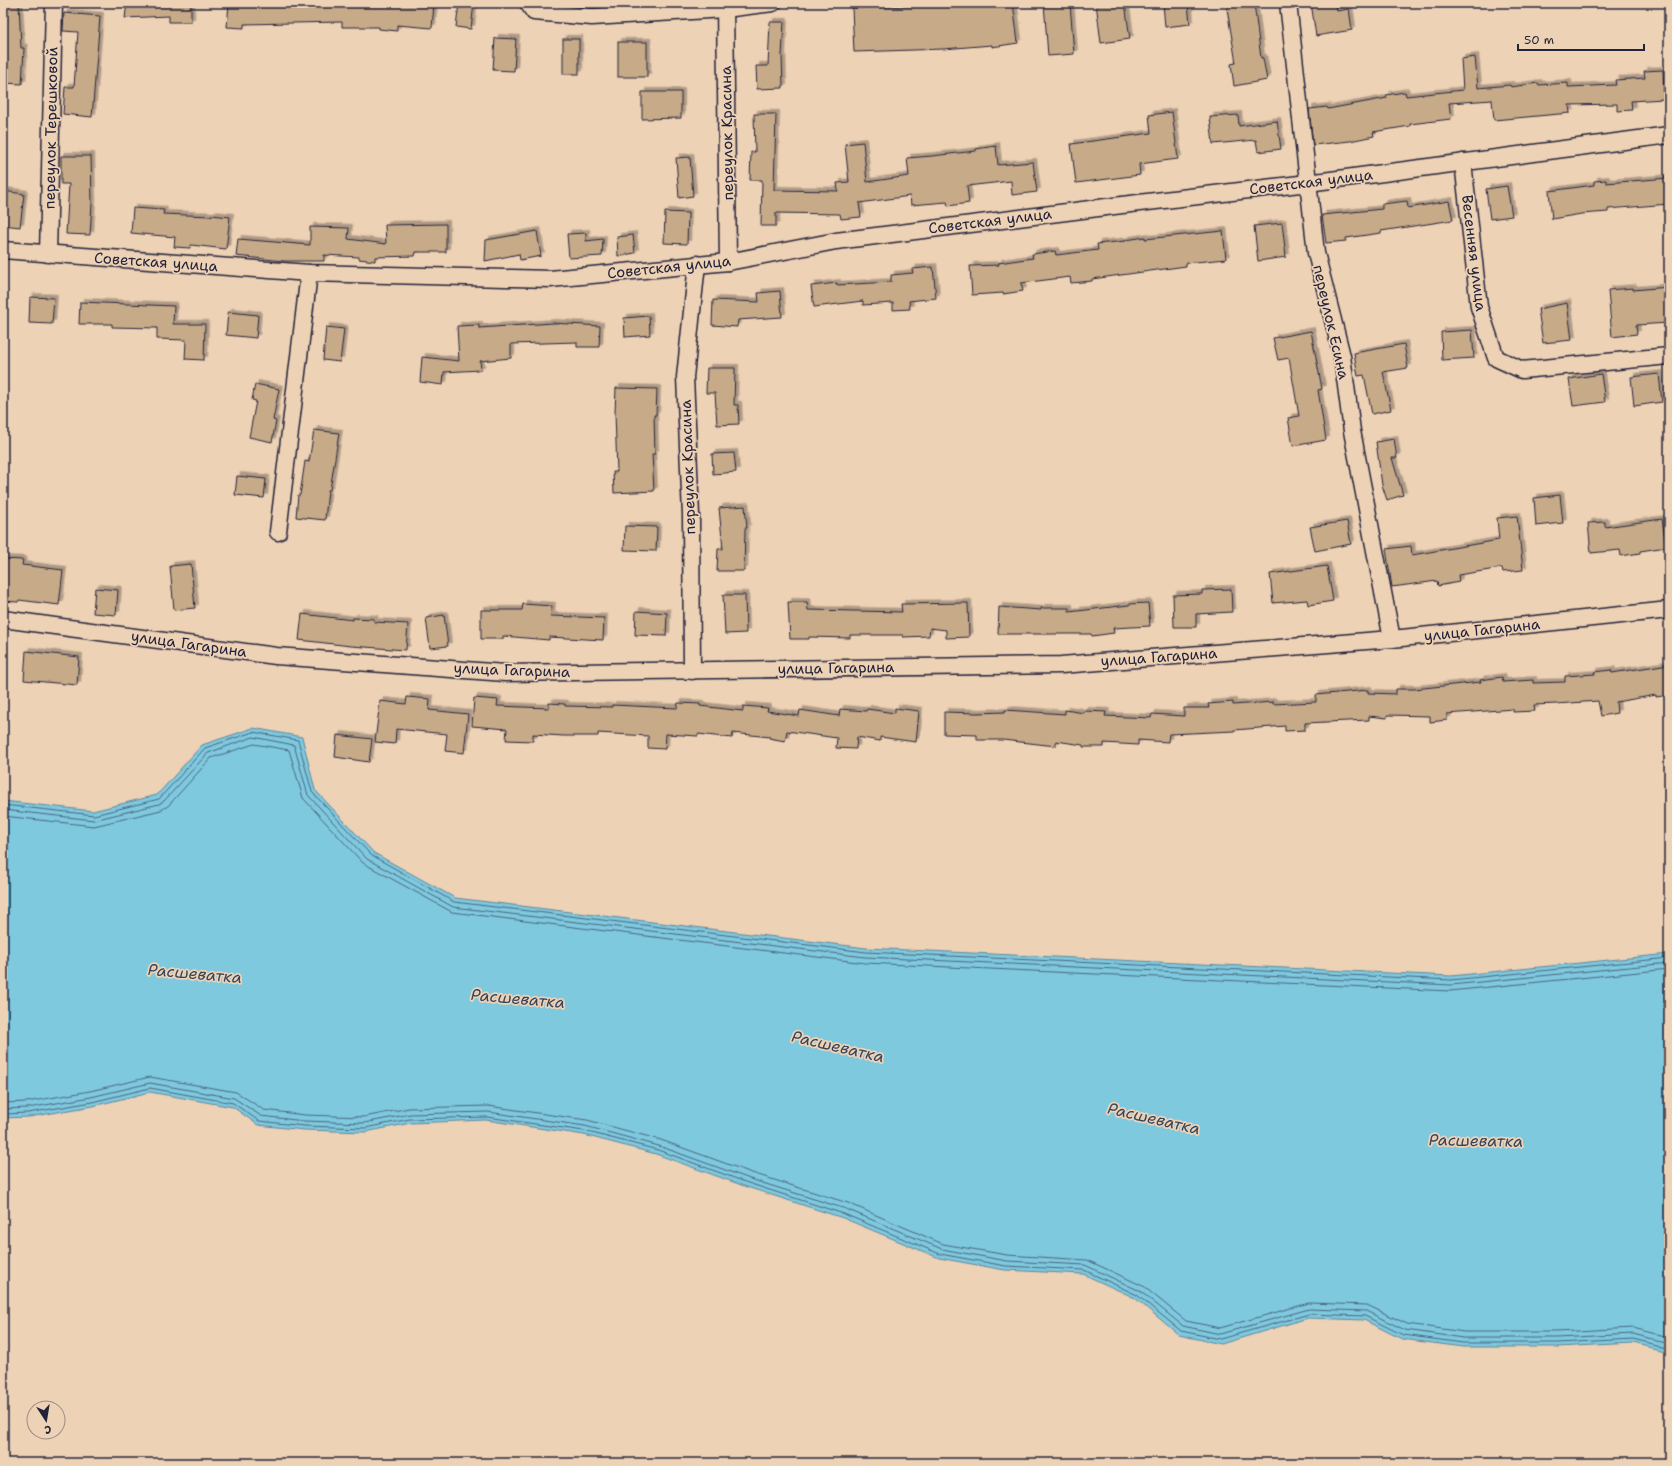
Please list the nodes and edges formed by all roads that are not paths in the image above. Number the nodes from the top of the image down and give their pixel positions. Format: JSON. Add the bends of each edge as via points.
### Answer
{"nodes":[{"id":1,"x":54,"y":3,"type":"edge"},
{"id":2,"x":528,"y":3,"type":"edge"},
{"id":3,"x":773,"y":3,"type":"edge"},
{"id":4,"x":1288,"y":3,"type":"edge"},
{"id":5,"x":725,"y":6,"type":"edge"},
{"id":6,"x":1669,"y":135,"type":"edge"},
{"id":7,"x":1463,"y":162,"type":"junction"},
{"id":8,"x":1308,"y":183,"type":"junction"},
{"id":9,"x":3,"y":250,"type":"edge"},
{"id":10,"x":48,"y":254,"type":"junction"},
{"id":11,"x":728,"y":262,"type":"junction"},
{"id":12,"x":697,"y":264,"type":"junction"},
{"id":13,"x":309,"y":273,"type":"junction"},
{"id":14,"x":1669,"y":356,"type":"edge"},
{"id":15,"x":278,"y":532,"type":"dead end"},
{"id":16,"x":1669,"y":610,"type":"edge"},
{"id":17,"x":3,"y":619,"type":"edge"},
{"id":18,"x":1392,"y":639,"type":"junction"},
{"id":19,"x":692,"y":671,"type":"junction"}],
"edges":[{"from":1,"to":10,"type":"street","name":"переулок Терешковой"},
{"from":2,"to":5,"type":"street","via":[[534,12],[592,17]]},
{"from":3,"to":5,"type":"street"},
{"from":4,"to":8,"type":"street","name":"переулок Есина"},
{"from":5,"to":11,"type":"street","name":"переулок Красина"},
{"from":6,"to":7,"type":"street","name":"Советская улица"},
{"from":7,"to":8,"type":"street","name":"Советская улица"},
{"from":7,"to":14,"type":"street","name":"Весенняя улица","via":[[1479,307],[1496,358],[1522,370]]},
{"from":8,"to":11,"type":"street","name":"Советская улица","via":[[836,241]]},
{"from":8,"to":18,"type":"street","name":"переулок Есина","via":[[1316,253],[1342,356],[1352,431]]},
{"from":9,"to":10,"type":"street","name":"Советская улица"},
{"from":10,"to":13,"type":"street","name":"Советская улица"},
{"from":11,"to":12,"type":"street","name":"Советская улица"},
{"from":12,"to":13,"type":"street","name":"Советская улица","via":[[550,279]]},
{"from":12,"to":19,"type":"street","name":"переулок Красина","via":[[685,377],[691,515]]},
{"from":13,"to":15,"type":"street"},
{"from":16,"to":18,"type":"street","name":"улица Гагарина"},
{"from":17,"to":19,"type":"street","name":"улица Гагарина","via":[[276,656],[505,673]]},
{"from":18,"to":19,"type":"street","name":"улица Гагарина","via":[[1061,665]]}]}
